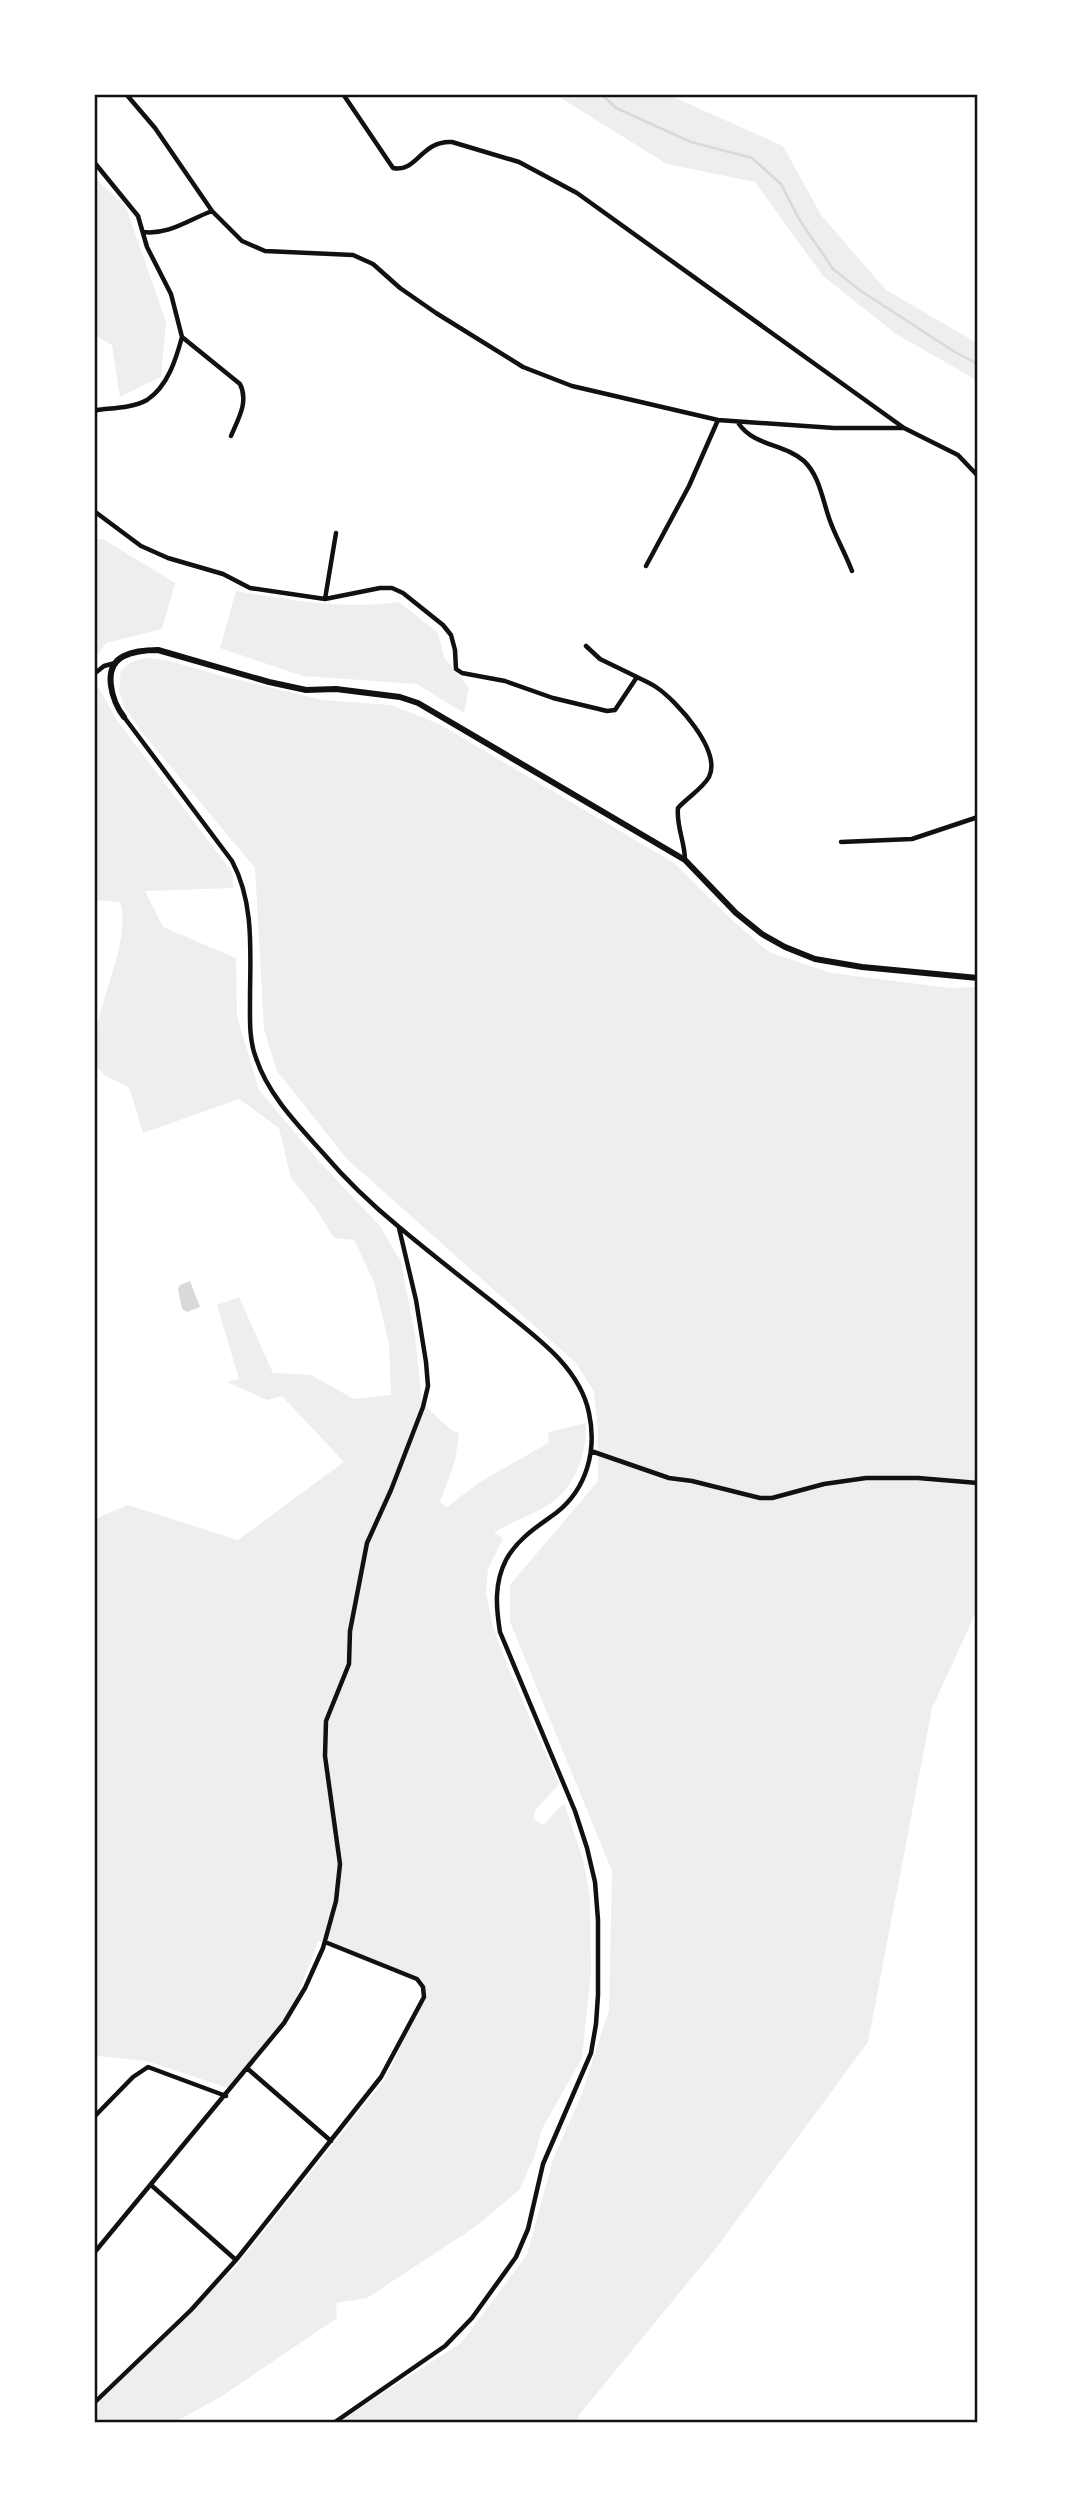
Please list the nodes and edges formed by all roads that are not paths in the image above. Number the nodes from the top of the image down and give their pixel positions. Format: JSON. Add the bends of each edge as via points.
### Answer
{"nodes":[{"id":1,"x":126,"y":94,"type":"edge"},
{"id":2,"x":342,"y":94,"type":"edge"},
{"id":3,"x":94,"y":162,"type":"edge"},
{"id":4,"x":212,"y":211,"type":"junction"},
{"id":5,"x":142,"y":232,"type":"junction"},
{"id":6,"x":182,"y":337,"type":"junction"},
{"id":7,"x":94,"y":413,"type":"edge"},
{"id":8,"x":718,"y":420,"type":"junction"},
{"id":9,"x":738,"y":423,"type":"junction"},
{"id":10,"x":904,"y":428,"type":"junction"},
{"id":11,"x":231,"y":436,"type":"dead end"},
{"id":12,"x":978,"y":476,"type":"edge"},
{"id":13,"x":94,"y":510,"type":"edge"},
{"id":14,"x":337,"y":533,"type":"dead end"},
{"id":15,"x":646,"y":566,"type":"dead end"},
{"id":16,"x":852,"y":571,"type":"dead end"},
{"id":17,"x":325,"y":599,"type":"junction"},
{"id":18,"x":586,"y":646,"type":"dead end"},
{"id":19,"x":117,"y":662,"type":"junction"},
{"id":20,"x":94,"y":674,"type":"edge"},
{"id":21,"x":637,"y":677,"type":"junction"},
{"id":22,"x":124,"y":718,"type":"joint"},
{"id":23,"x":978,"y":817,"type":"edge"},
{"id":24,"x":841,"y":842,"type":"dead end"},
{"id":25,"x":685,"y":860,"type":"junction"},
{"id":26,"x":978,"y":978,"type":"edge"},
{"id":27,"x":398,"y":1227,"type":"junction"},
{"id":28,"x":591,"y":1451,"type":"junction"},
{"id":29,"x":978,"y":1483,"type":"edge"},
{"id":30,"x":325,"y":1942,"type":"junction"},
{"id":31,"x":248,"y":2069,"type":"junction"},
{"id":32,"x":226,"y":2096,"type":"junction"},
{"id":33,"x":94,"y":2117,"type":"edge"},
{"id":34,"x":331,"y":2141,"type":"junction"},
{"id":35,"x":151,"y":2185,"type":"junction"},
{"id":36,"x":94,"y":2253,"type":"edge"},
{"id":37,"x":236,"y":2260,"type":"junction"},
{"id":38,"x":94,"y":2403,"type":"edge"},
{"id":39,"x":335,"y":2423,"type":"edge"}],
"edges":[{"from":1,"to":4,"type":"street"},
{"from":2,"to":10,"type":"street","via":[[393,168],[408,167],[428,147],[441,142],[519,162],[577,193]]},
{"from":3,"to":5,"type":"street","via":[[138,216]]},
{"from":4,"to":5,"type":"street","via":[[176,229]]},
{"from":4,"to":8,"type":"street","via":[[242,241],[265,251],[353,255],[373,264],[436,313],[523,367],[572,386]]},
{"from":5,"to":6,"type":"street","via":[[171,294]]},
{"from":6,"to":7,"type":"street","via":[[175,363],[147,400]]},
{"from":6,"to":11,"type":"street","via":[[245,393]]},
{"from":8,"to":9,"type":"street"},
{"from":8,"to":15,"type":"street"},
{"from":9,"to":10,"type":"street"},
{"from":9,"to":16,"type":"street","via":[[746,434],[793,454],[810,468]]},
{"from":10,"to":12,"type":"street","via":[[958,455]]},
{"from":13,"to":17,"type":"street","via":[[167,558],[223,574],[250,589]]},
{"from":14,"to":17,"type":"street"},
{"from":17,"to":21,"type":"street","via":[[392,588],[451,635],[456,669],[553,698],[615,710]]},
{"from":18,"to":21,"type":"street","via":[[600,659]]},
{"from":19,"to":20,"type":"street"},
{"from":19,"to":22,"type":"street","via":[[111,693]]},
{"from":19,"to":25,"type":"street","via":[[158,650],[306,690],[400,696]]},
{"from":21,"to":25,"type":"street","via":[[676,704],[709,747],[708,780],[678,808]]},
{"from":22,"to":27,"type":"street","via":[[225,850],[241,878],[250,930],[250,1029],[255,1057],[267,1083],[323,1153]]},
{"from":23,"to":24,"type":"street","via":[[912,839]]},
{"from":25,"to":26,"type":"street","via":[[736,913],[785,947],[815,959],[862,967]]},
{"from":27,"to":28,"type":"street","via":[[567,1368],[588,1409]]},
{"from":27,"to":30,"type":"street","via":[[416,1300],[428,1386],[367,1543],[350,1631],[349,1664],[326,1721],[325,1756],[340,1864]]},
{"from":28,"to":29,"type":"street","via":[[669,1478],[772,1498],[866,1478]]},
{"from":28,"to":39,"type":"street","via":[[586,1474],[575,1493],[506,1559],[496,1612],[575,1811],[592,1870],[598,1983],[591,2053],[543,2164],[528,2229],[509,2267],[445,2346]]},
{"from":30,"to":31,"type":"street","via":[[306,1988]]},
{"from":30,"to":34,"type":"street","via":[[417,1979],[424,1997],[381,2077]]},
{"from":31,"to":32,"type":"street"},
{"from":31,"to":34,"type":"street"},
{"from":32,"to":33,"type":"street","via":[[148,2067]]},
{"from":32,"to":35,"type":"street"},
{"from":34,"to":37,"type":"street"},
{"from":35,"to":36,"type":"street"},
{"from":35,"to":37,"type":"street"},
{"from":37,"to":38,"type":"street"}]}
